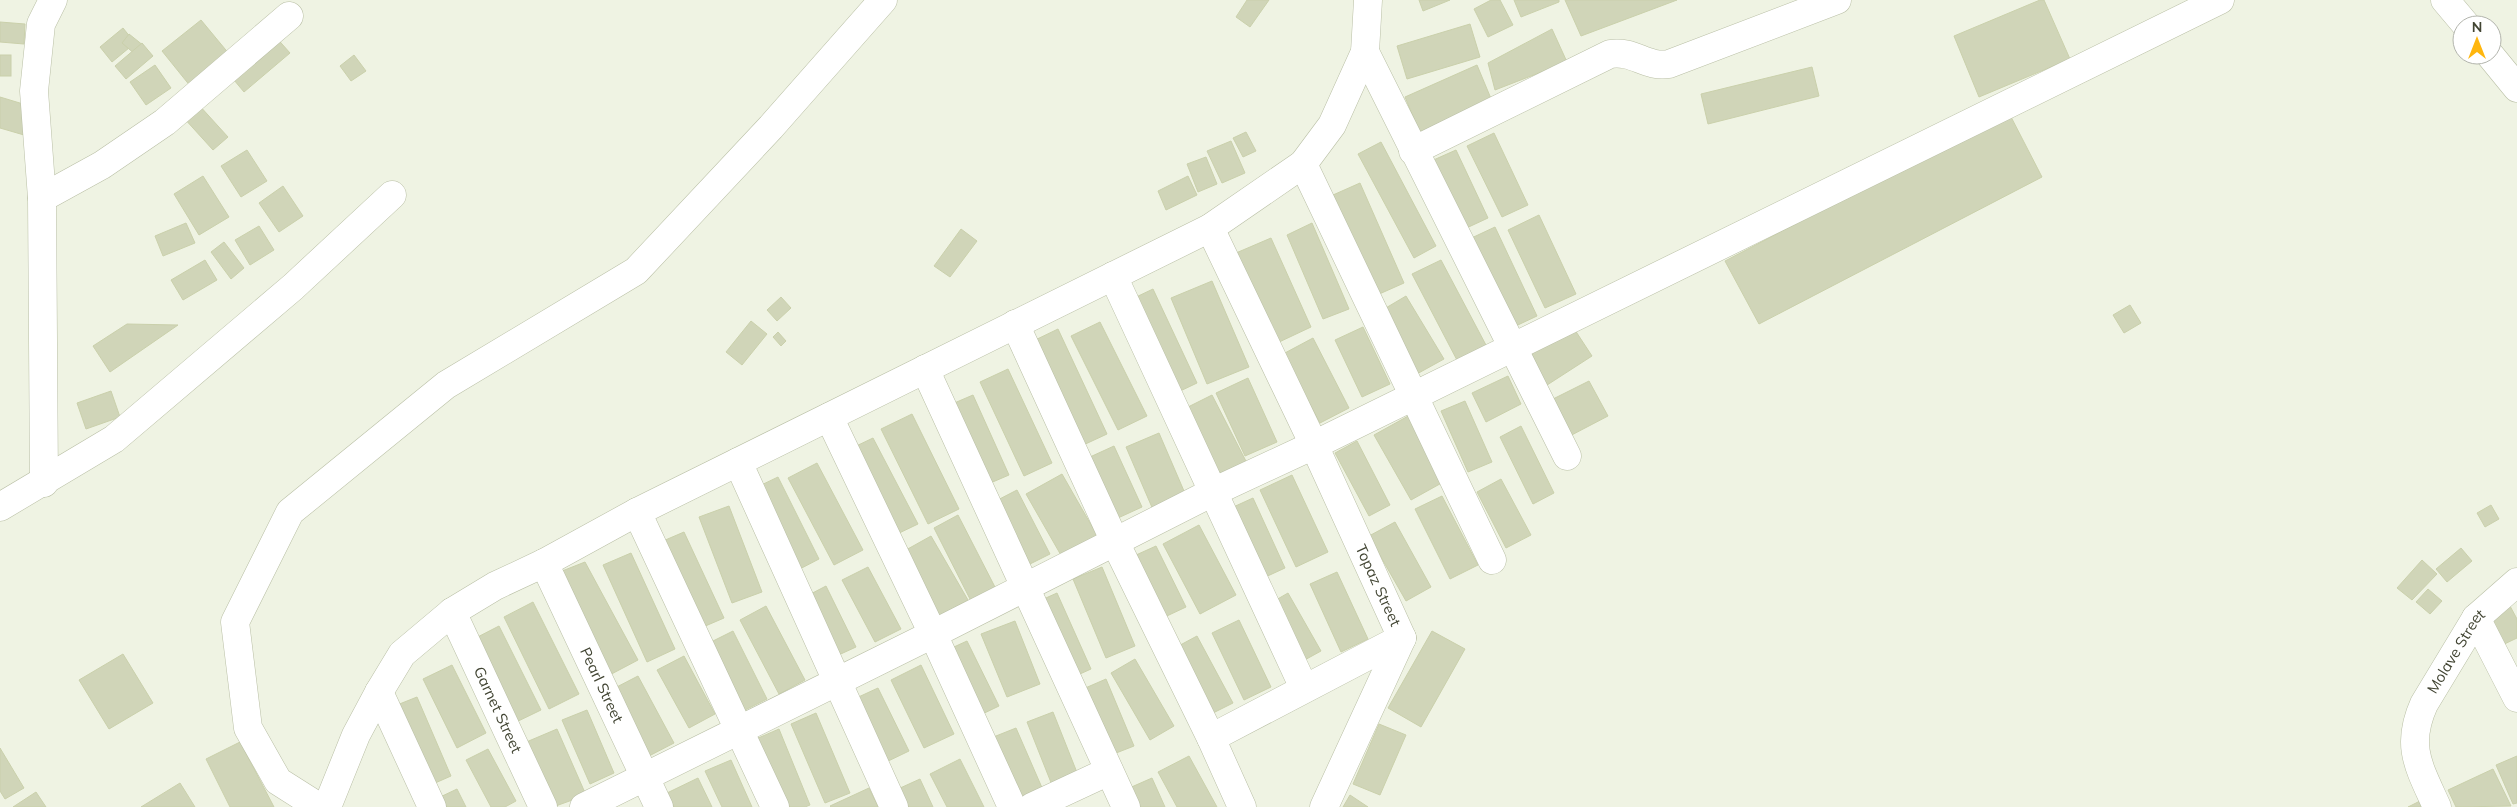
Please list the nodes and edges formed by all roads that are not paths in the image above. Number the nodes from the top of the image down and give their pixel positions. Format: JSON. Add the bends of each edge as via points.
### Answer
{"nodes":[{"id":1,"x":53,"y":0,"type":"edge"},
{"id":2,"x":883,"y":0,"type":"edge"},
{"id":3,"x":1368,"y":0,"type":"edge"},
{"id":4,"x":1837,"y":0,"type":"edge"},
{"id":5,"x":2220,"y":0,"type":"edge"},
{"id":6,"x":2445,"y":0,"type":"edge"},
{"id":7,"x":2458,"y":15,"type":"edge"},
{"id":8,"x":289,"y":16,"type":"dead end"},
{"id":9,"x":1365,"y":52,"type":"junction"},
{"id":10,"x":2498,"y":65,"type":"edge"},
{"id":11,"x":2517,"y":88,"type":"edge"},
{"id":12,"x":1413,"y":151,"type":"junction"},
{"id":13,"x":1303,"y":164,"type":"junction"},
{"id":14,"x":392,"y":195,"type":"dead end"},
{"id":15,"x":42,"y":198,"type":"junction"},
{"id":16,"x":1210,"y":228,"type":"junction"},
{"id":17,"x":1113,"y":276,"type":"junction"},
{"id":18,"x":1015,"y":324,"type":"junction"},
{"id":19,"x":1513,"y":347,"type":"junction"},
{"id":20,"x":925,"y":370,"type":"junction"},
{"id":21,"x":1414,"y":396,"type":"junction"},
{"id":22,"x":829,"y":417,"type":"junction"},
{"id":23,"x":1314,"y":445,"type":"junction"},
{"id":24,"x":1567,"y":456,"type":"dead end"},
{"id":25,"x":738,"y":462,"type":"junction"},
{"id":26,"x":44,"y":483,"type":"junction"},
{"id":27,"x":1213,"y":492,"type":"junction"},
{"id":28,"x":0,"y":507,"type":"edge"},
{"id":29,"x":637,"y":512,"type":"junction"},
{"id":30,"x":1115,"y":542,"type":"junction"},
{"id":31,"x":1492,"y":560,"type":"dead end"},
{"id":32,"x":544,"y":563,"type":"junction"},
{"id":33,"x":2517,"y":582,"type":"edge"},
{"id":34,"x":1025,"y":588,"type":"junction"},
{"id":35,"x":452,"y":612,"type":"junction"},
{"id":36,"x":2476,"y":618,"type":"junction"},
{"id":37,"x":933,"y":634,"type":"junction"},
{"id":38,"x":1402,"y":638,"type":"junction"},
{"id":39,"x":837,"y":682,"type":"junction"},
{"id":40,"x":1304,"y":688,"type":"junction"},
{"id":41,"x":379,"y":692,"type":"junction"},
{"id":42,"x":2517,"y":698,"type":"edge"},
{"id":43,"x":740,"y":729,"type":"junction"},
{"id":44,"x":1211,"y":738,"type":"junction"},
{"id":45,"x":1110,"y":771,"type":"junction"},
{"id":46,"x":644,"y":777,"type":"junction"},
{"id":47,"x":319,"y":807,"type":"edge"},
{"id":48,"x":327,"y":807,"type":"edge"},
{"id":49,"x":432,"y":807,"type":"edge"},
{"id":50,"x":543,"y":807,"type":"edge"},
{"id":51,"x":584,"y":807,"type":"edge"},
{"id":52,"x":659,"y":807,"type":"edge"},
{"id":53,"x":775,"y":807,"type":"edge"},
{"id":54,"x":894,"y":807,"type":"edge"},
{"id":55,"x":1012,"y":807,"type":"edge"},
{"id":56,"x":1032,"y":807,"type":"edge"},
{"id":57,"x":1126,"y":807,"type":"edge"},
{"id":58,"x":1242,"y":807,"type":"edge"},
{"id":59,"x":1324,"y":807,"type":"edge"},
{"id":60,"x":2437,"y":807,"type":"edge"}],
"edges":[{"from":1,"to":15,"type":"street","via":[[41,24],[34,91]]},
{"from":2,"to":47,"type":"street","via":[[771,127],[636,271],[446,385],[290,512],[235,622],[248,728],[278,782]]},
{"from":3,"to":9,"type":"street"},
{"from":4,"to":12,"type":"street","via":[[1669,64],[1658,66],[1623,52],[1610,54]]},
{"from":5,"to":19,"type":"street"},
{"from":6,"to":7,"type":"street"},
{"from":8,"to":15,"type":"street","via":[[165,122],[102,165]]},
{"from":9,"to":12,"type":"street"},
{"from":9,"to":13,"type":"street","via":[[1332,125]]},
{"from":10,"to":11,"type":"street"},
{"from":12,"to":19,"type":"street"},
{"from":13,"to":16,"type":"street"},
{"from":13,"to":21,"type":"street"},
{"from":14,"to":26,"type":"street","via":[[293,287],[114,439]]},
{"from":15,"to":26,"type":"street"},
{"from":16,"to":17,"type":"street"},
{"from":16,"to":23,"type":"street","name":"Topaz Street"},
{"from":17,"to":18,"type":"street"},
{"from":17,"to":27,"type":"street"},
{"from":18,"to":20,"type":"street"},
{"from":18,"to":30,"type":"street"},
{"from":19,"to":21,"type":"street"},
{"from":19,"to":24,"type":"street"},
{"from":20,"to":22,"type":"street"},
{"from":20,"to":34,"type":"street"},
{"from":21,"to":23,"type":"street"},
{"from":21,"to":31,"type":"street"},
{"from":22,"to":25,"type":"street"},
{"from":22,"to":37,"type":"street"},
{"from":23,"to":27,"type":"street"},
{"from":23,"to":38,"type":"street","name":"Topaz Street"},
{"from":25,"to":29,"type":"street"},
{"from":25,"to":39,"type":"street"},
{"from":26,"to":28,"type":"street"},
{"from":27,"to":30,"type":"street"},
{"from":27,"to":40,"type":"street"},
{"from":29,"to":32,"type":"street"},
{"from":29,"to":43,"type":"street"},
{"from":30,"to":34,"type":"street"},
{"from":30,"to":44,"type":"street"},
{"from":32,"to":35,"type":"street","via":[[495,586]]},
{"from":32,"to":46,"type":"street","name":"Pearl Street"},
{"from":33,"to":36,"type":"street","name":"Molave Street"},
{"from":34,"to":37,"type":"street"},
{"from":34,"to":45,"type":"street"},
{"from":35,"to":41,"type":"street","via":[[402,654]]},
{"from":35,"to":50,"type":"street","name":"Garnet Street"},
{"from":36,"to":42,"type":"street"},
{"from":36,"to":60,"type":"street","name":"Molave Street","via":[[2424,704],[2414,734],[2420,768]]},
{"from":37,"to":39,"type":"street"},
{"from":37,"to":55,"type":"street"},
{"from":38,"to":40,"type":"street"},
{"from":38,"to":59,"type":"street","name":"Topaz Street"},
{"from":39,"to":43,"type":"street"},
{"from":39,"to":54,"type":"street"},
{"from":40,"to":44,"type":"street"},
{"from":41,"to":48,"type":"street","via":[[356,735]]},
{"from":41,"to":49,"type":"street"},
{"from":43,"to":46,"type":"street"},
{"from":43,"to":53,"type":"street"},
{"from":44,"to":58,"type":"street"},
{"from":45,"to":56,"type":"street"},
{"from":45,"to":57,"type":"street"},
{"from":46,"to":51,"type":"street"},
{"from":46,"to":52,"type":"street","name":"Pearl Street"}]}
